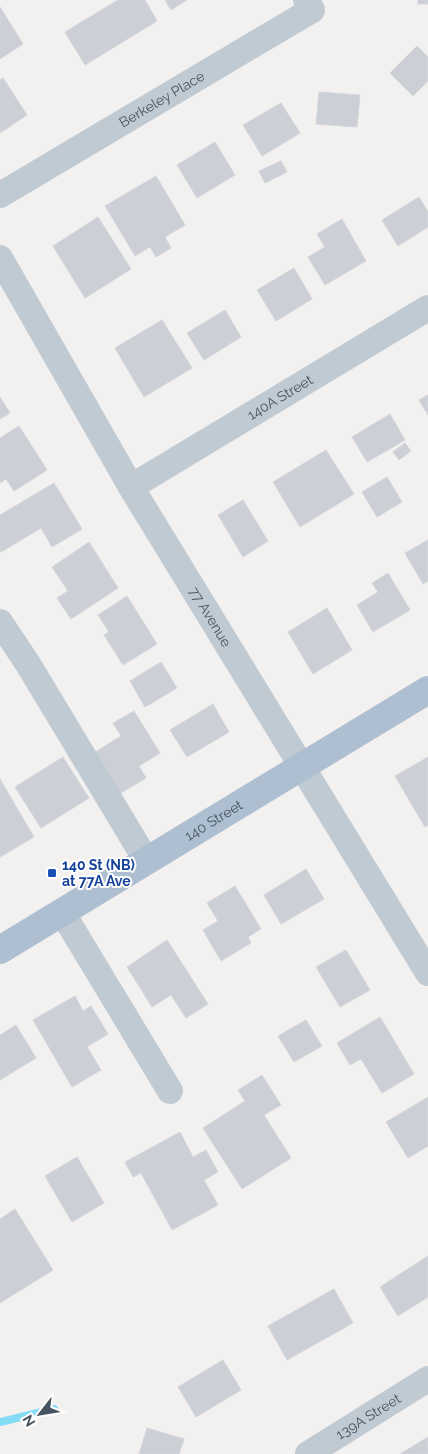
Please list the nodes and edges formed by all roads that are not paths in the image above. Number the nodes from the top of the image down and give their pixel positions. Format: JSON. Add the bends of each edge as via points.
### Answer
{"nodes":[{"id":1,"x":306,"y":0,"type":"edge"},
{"id":2,"x":0,"y":195,"type":"edge"},
{"id":3,"x":0,"y":258,"type":"edge"},
{"id":4,"x":428,"y":308,"type":"edge"},
{"id":5,"x":131,"y":487,"type":"junction"},
{"id":6,"x":0,"y":622,"type":"edge"},
{"id":7,"x":428,"y":690,"type":"edge"},
{"id":8,"x":301,"y":766,"type":"junction"},
{"id":9,"x":146,"y":860,"type":"junction"},
{"id":10,"x":62,"y":912,"type":"junction"},
{"id":11,"x":0,"y":950,"type":"edge"},
{"id":12,"x":424,"y":957,"type":"edge"},
{"id":13,"x":170,"y":1091,"type":"dead end"},
{"id":14,"x":428,"y":1379,"type":"edge"},
{"id":15,"x":308,"y":1454,"type":"edge"}],
"edges":[{"from":1,"to":2,"type":"street","name":"Berkeley Place","via":[[312,10]]},
{"from":3,"to":5,"type":"street","name":"77 Avenue"},
{"from":4,"to":5,"type":"street","name":"140A Street"},
{"from":5,"to":8,"type":"street","name":"77 Avenue"},
{"from":6,"to":9,"type":"street"},
{"from":7,"to":8,"type":"main road","name":"140 Street"},
{"from":8,"to":9,"type":"main road","name":"140 Street"},
{"from":8,"to":12,"type":"street","name":"77 Avenue"},
{"from":9,"to":10,"type":"main road","name":"140 Street"},
{"from":10,"to":11,"type":"main road","name":"140 Street"},
{"from":10,"to":13,"type":"street"},
{"from":14,"to":15,"type":"street","name":"139A Street"}]}
